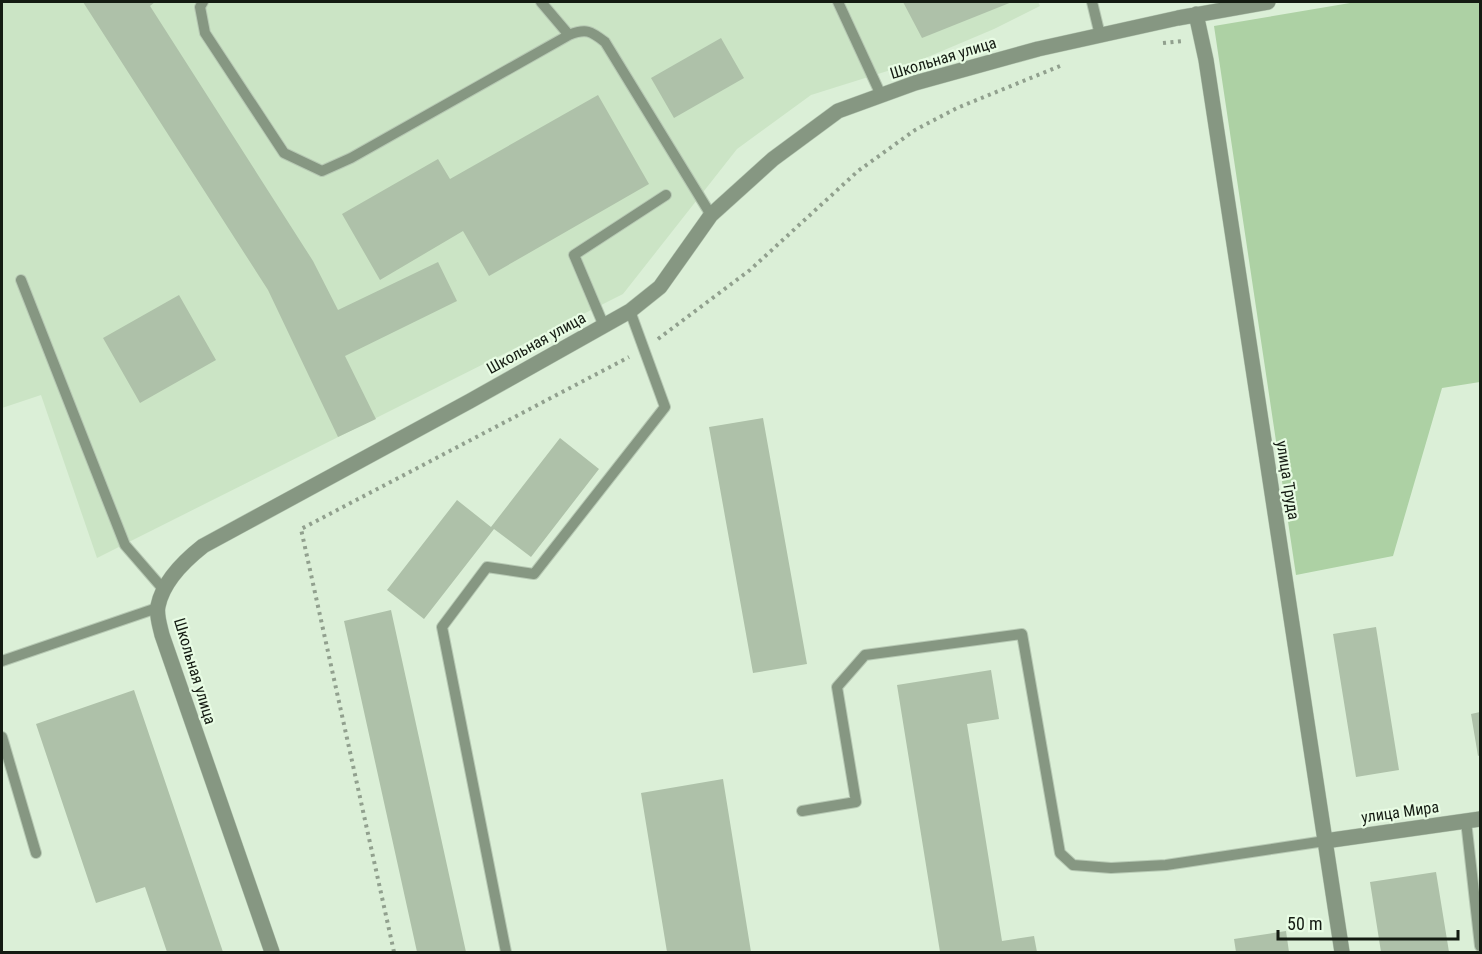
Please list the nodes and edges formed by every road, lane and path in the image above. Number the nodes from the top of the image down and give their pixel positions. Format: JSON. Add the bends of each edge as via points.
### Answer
{"nodes":[{"id":1,"x":203,"y":2,"type":"edge"},
{"id":2,"x":541,"y":2,"type":"edge"},
{"id":3,"x":838,"y":2,"type":"edge"},
{"id":4,"x":1092,"y":2,"type":"edge"},
{"id":5,"x":1268,"y":2,"type":"edge"},
{"id":6,"x":1196,"y":14,"type":"junction"},
{"id":7,"x":569,"y":35,"type":"junction"},
{"id":8,"x":1100,"y":35,"type":"junction"},
{"id":9,"x":1201,"y":38,"type":"junction"},
{"id":10,"x":1155,"y":44,"type":"dead end"},
{"id":11,"x":1068,"y":63,"type":"dead end"},
{"id":12,"x":881,"y":95,"type":"junction"},
{"id":13,"x":666,"y":195,"type":"dead end"},
{"id":14,"x":711,"y":215,"type":"junction"},
{"id":15,"x":21,"y":280,"type":"dead end"},
{"id":16,"x":630,"y":311,"type":"junction"},
{"id":17,"x":604,"y":326,"type":"junction"},
{"id":18,"x":644,"y":349,"type":"junction"},
{"id":19,"x":164,"y":590,"type":"junction"},
{"id":20,"x":157,"y":608,"type":"junction"},
{"id":21,"x":2,"y":661,"type":"edge"},
{"id":22,"x":2,"y":737,"type":"edge"},
{"id":23,"x":802,"y":811,"type":"dead end"},
{"id":24,"x":1473,"y":820,"type":"edge"},
{"id":25,"x":1325,"y":841,"type":"junction"},
{"id":26,"x":36,"y":854,"type":"dead end"},
{"id":27,"x":1480,"y":946,"type":"edge"},
{"id":28,"x":272,"y":952,"type":"edge"},
{"id":29,"x":394,"y":952,"type":"edge"},
{"id":30,"x":506,"y":952,"type":"edge"},
{"id":31,"x":1342,"y":952,"type":"edge"}],
"edges":[{"from":1,"to":7,"type":"lane","via":[[205,33],[284,153],[322,171]]},
{"from":2,"to":7,"type":"lane"},
{"from":3,"to":12,"type":"lane"},
{"from":4,"to":8,"type":"lane"},
{"from":5,"to":6,"type":"street","name":"Школьная улица"},
{"from":6,"to":8,"type":"street","name":"Школьная улица"},
{"from":6,"to":9,"type":"street","name":"улица Труда"},
{"from":7,"to":14,"type":"lane","via":[[593,32],[605,42]]},
{"from":8,"to":12,"type":"street","name":"Школьная улица","via":[[915,82]]},
{"from":9,"to":10,"type":"path"},
{"from":9,"to":25,"type":"street","name":"улица Труда"},
{"from":11,"to":18,"type":"path","via":[[957,108],[915,130],[858,171],[750,270]]},
{"from":12,"to":14,"type":"street","name":"Школьная улица","via":[[838,111],[773,159]]},
{"from":13,"to":17,"type":"lane","via":[[574,255]]},
{"from":14,"to":16,"type":"street","name":"Школьная улица","via":[[660,287]]},
{"from":15,"to":19,"type":"lane","via":[[125,545]]},
{"from":16,"to":17,"type":"street","name":"Школьная улица"},
{"from":16,"to":18,"type":"lane"},
{"from":17,"to":19,"type":"street","name":"Школьная улица","via":[[203,546],[187,559]]},
{"from":18,"to":29,"type":"path","via":[[302,530]]},
{"from":18,"to":30,"type":"lane","via":[[664,407],[534,574],[488,567],[442,627]]},
{"from":19,"to":20,"type":"street","name":"Школьная улица"},
{"from":20,"to":21,"type":"lane"},
{"from":20,"to":28,"type":"street","name":"Школьная улица","via":[[179,687]]},
{"from":22,"to":26,"type":"lane"},
{"from":23,"to":25,"type":"lane","via":[[856,802],[837,687],[865,655],[1022,634],[1060,853],[1073,865],[1166,865]]},
{"from":24,"to":25,"type":"street","name":"улица Мира"},
{"from":24,"to":27,"type":"lane"},
{"from":25,"to":31,"type":"street","name":"улица Труда"}]}
